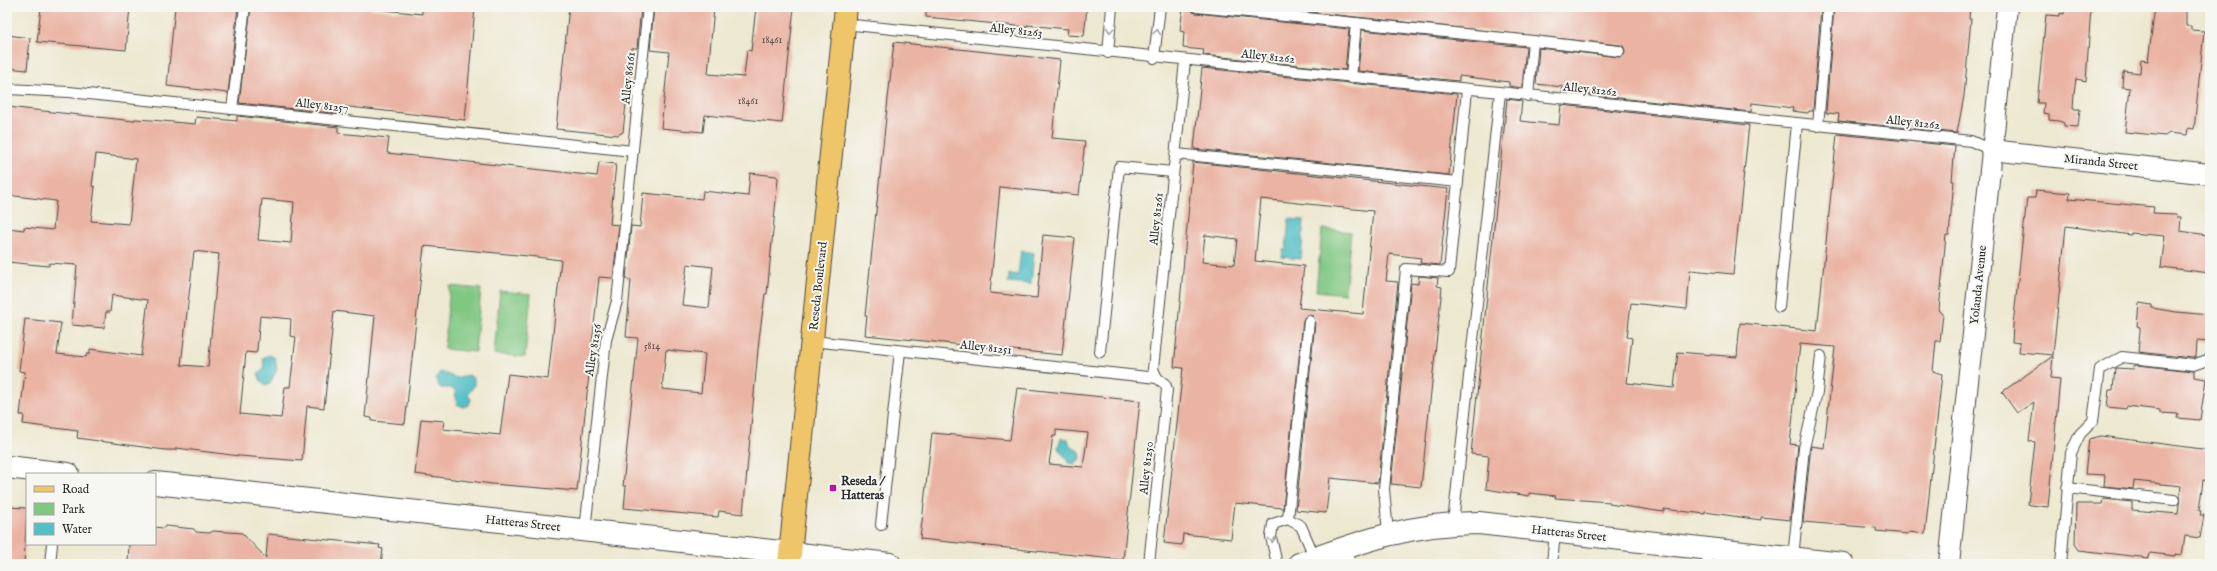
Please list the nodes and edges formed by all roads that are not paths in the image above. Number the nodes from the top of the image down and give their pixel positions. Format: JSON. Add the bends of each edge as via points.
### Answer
{"nodes":[{"id":1,"x":245,"y":7,"type":"edge"},
{"id":2,"x":648,"y":7,"type":"edge"},
{"id":3,"x":1112,"y":7,"type":"edge"},
{"id":4,"x":1160,"y":7,"type":"edge"},
{"id":5,"x":1197,"y":7,"type":"edge"},
{"id":6,"x":1828,"y":7,"type":"edge"},
{"id":7,"x":2007,"y":7,"type":"edge"},
{"id":8,"x":845,"y":16,"type":"edge"},
{"id":9,"x":1356,"y":23,"type":"junction"},
{"id":10,"x":1533,"y":41,"type":"junction"},
{"id":11,"x":1619,"y":51,"type":"dead end"},
{"id":12,"x":1108,"y":53,"type":"junction"},
{"id":13,"x":1154,"y":58,"type":"junction"},
{"id":14,"x":1185,"y":61,"type":"junction"},
{"id":15,"x":1351,"y":78,"type":"junction"},
{"id":16,"x":7,"y":89,"type":"edge"},
{"id":17,"x":1467,"y":90,"type":"junction"},
{"id":18,"x":1500,"y":94,"type":"junction"},
{"id":19,"x":1528,"y":96,"type":"junction"},
{"id":20,"x":232,"y":109,"type":"junction"},
{"id":21,"x":1797,"y":124,"type":"junction"},
{"id":22,"x":1818,"y":126,"type":"junction"},
{"id":23,"x":1992,"y":150,"type":"junction"},
{"id":24,"x":633,"y":151,"type":"junction"},
{"id":25,"x":1176,"y":154,"type":"junction"},
{"id":26,"x":1174,"y":172,"type":"junction"},
{"id":27,"x":2210,"y":174,"type":"edge"},
{"id":28,"x":1458,"y":182,"type":"junction"},
{"id":29,"x":1779,"y":307,"type":"dead end"},
{"id":30,"x":1309,"y":321,"type":"dead end"},
{"id":31,"x":812,"y":341,"type":"junction"},
{"id":32,"x":900,"y":351,"type":"junction"},
{"id":33,"x":1100,"y":352,"type":"dead end"},
{"id":34,"x":1821,"y":356,"type":"dead end"},
{"id":35,"x":2210,"y":359,"type":"edge"},
{"id":36,"x":1157,"y":378,"type":"junction"},
{"id":37,"x":7,"y":467,"type":"edge"},
{"id":38,"x":55,"y":473,"type":"edge"},
{"id":39,"x":156,"y":483,"type":"edge"},
{"id":40,"x":2067,"y":488,"type":"junction"},
{"id":41,"x":2174,"y":500,"type":"dead end"},
{"id":42,"x":1288,"y":519,"type":"junction"},
{"id":43,"x":1453,"y":523,"type":"junction"},
{"id":44,"x":881,"y":525,"type":"dead end"},
{"id":45,"x":585,"y":530,"type":"junction"},
{"id":46,"x":1555,"y":532,"type":"junction"},
{"id":47,"x":1388,"y":533,"type":"junction"},
{"id":48,"x":52,"y":545,"type":"edge"},
{"id":49,"x":1347,"y":555,"type":"edge"},
{"id":50,"x":1708,"y":556,"type":"edge"},
{"id":51,"x":1793,"y":558,"type":"junction"},
{"id":52,"x":789,"y":559,"type":"edge"},
{"id":53,"x":1307,"y":561,"type":"edge"},
{"id":54,"x":50,"y":564,"type":"edge"},
{"id":55,"x":890,"y":564,"type":"edge"},
{"id":56,"x":1149,"y":564,"type":"edge"},
{"id":57,"x":1277,"y":564,"type":"edge"},
{"id":58,"x":1552,"y":564,"type":"edge"},
{"id":59,"x":1843,"y":564,"type":"edge"},
{"id":60,"x":1949,"y":564,"type":"edge"},
{"id":61,"x":2061,"y":564,"type":"edge"}],
"edges":[{"from":1,"to":20,"type":"lane"},
{"from":2,"to":24,"type":"lane","name":"Alley 86161"},
{"from":3,"to":12,"type":"lane","one_way":true},
{"from":13,"to":4,"type":"lane","one_way":true},
{"from":5,"to":9,"type":"lane"},
{"from":6,"to":22,"type":"lane"},
{"from":7,"to":23,"type":"street","name":"Yolanda Avenue"},
{"from":8,"to":12,"type":"lane","name":"Alley 81263"},
{"from":8,"to":31,"type":"main road","name":"Reseda Boulevard"},
{"from":9,"to":10,"type":"lane"},
{"from":9,"to":15,"type":"lane"},
{"from":10,"to":11,"type":"lane"},
{"from":10,"to":19,"type":"lane"},
{"from":12,"to":13,"type":"lane","name":"Alley 81263"},
{"from":13,"to":14,"type":"lane","name":"Alley 81263"},
{"from":14,"to":15,"type":"lane","name":"Alley 81262"},
{"from":14,"to":25,"type":"lane","name":"Alley 81261"},
{"from":15,"to":17,"type":"lane","name":"Alley 81262"},
{"from":16,"to":20,"type":"lane","name":"Alley 81257","via":[[69,92]]},
{"from":17,"to":18,"type":"lane","name":"Alley 81262"},
{"from":17,"to":28,"type":"lane"},
{"from":18,"to":19,"type":"lane","name":"Alley 81262"},
{"from":18,"to":43,"type":"lane"},
{"from":19,"to":21,"type":"lane","name":"Alley 81262"},
{"from":20,"to":24,"type":"lane","name":"Alley 81257"},
{"from":21,"to":22,"type":"lane","name":"Alley 81262"},
{"from":21,"to":29,"type":"lane"},
{"from":22,"to":23,"type":"lane","name":"Alley 81262","via":[[1971,142]]},
{"from":23,"to":27,"type":"street","name":"Miranda Street"},
{"from":23,"to":60,"type":"street","name":"Yolanda Avenue"},
{"from":24,"to":45,"type":"lane","name":"Alley 81256","via":[[617,301],[606,340]]},
{"from":25,"to":26,"type":"lane","name":"Alley 81261"},
{"from":25,"to":28,"type":"lane"},
{"from":26,"to":33,"type":"lane","via":[[1119,167]]},
{"from":26,"to":36,"type":"lane","name":"Alley 81261","via":[[1153,369]]},
{"from":28,"to":47,"type":"lane","via":[[1449,272],[1406,269],[1384,489]]},
{"from":30,"to":42,"type":"lane"},
{"from":31,"to":32,"type":"lane","name":"Alley 81251"},
{"from":31,"to":52,"type":"main road","name":"Reseda Boulevard"},
{"from":32,"to":36,"type":"lane","name":"Alley 81251"},
{"from":32,"to":44,"type":"lane"},
{"from":34,"to":51,"type":"lane","via":[[1817,392],[1804,448]]},
{"from":35,"to":40,"type":"lane","via":[[2193,365],[2122,357],[2100,369],[2093,421],[2080,434],[2071,453]]},
{"from":36,"to":56,"type":"lane","name":"Alley 81250","via":[[1167,389]]},
{"from":37,"to":38,"type":"street"},
{"from":39,"to":45,"type":"street","name":"Hatteras Street"},
{"from":40,"to":41,"type":"lane"},
{"from":40,"to":61,"type":"lane"},
{"from":42,"to":53,"type":"lane","via":[[1301,526]]},
{"from":42,"to":57,"type":"lane","one_way":true,"via":[[1274,524],[1271,537]]},
{"from":43,"to":46,"type":"street","name":"Hatteras Street"},
{"from":43,"to":47,"type":"street","name":"Hatteras Street"},
{"from":45,"to":52,"type":"street","name":"Hatteras Street"},
{"from":46,"to":50,"type":"street","name":"Hatteras Street"},
{"from":46,"to":58,"type":"lane"},
{"from":47,"to":49,"type":"street","name":"Hatteras Street"},
{"from":48,"to":54,"type":"lane"},
{"from":49,"to":53,"type":"street","name":"Hatteras Street"},
{"from":50,"to":51,"type":"street","name":"Hatteras Street"},
{"from":51,"to":59,"type":"street","name":"Hatteras Street"},
{"from":52,"to":55,"type":"street","name":"Hatteras Street"}]}
